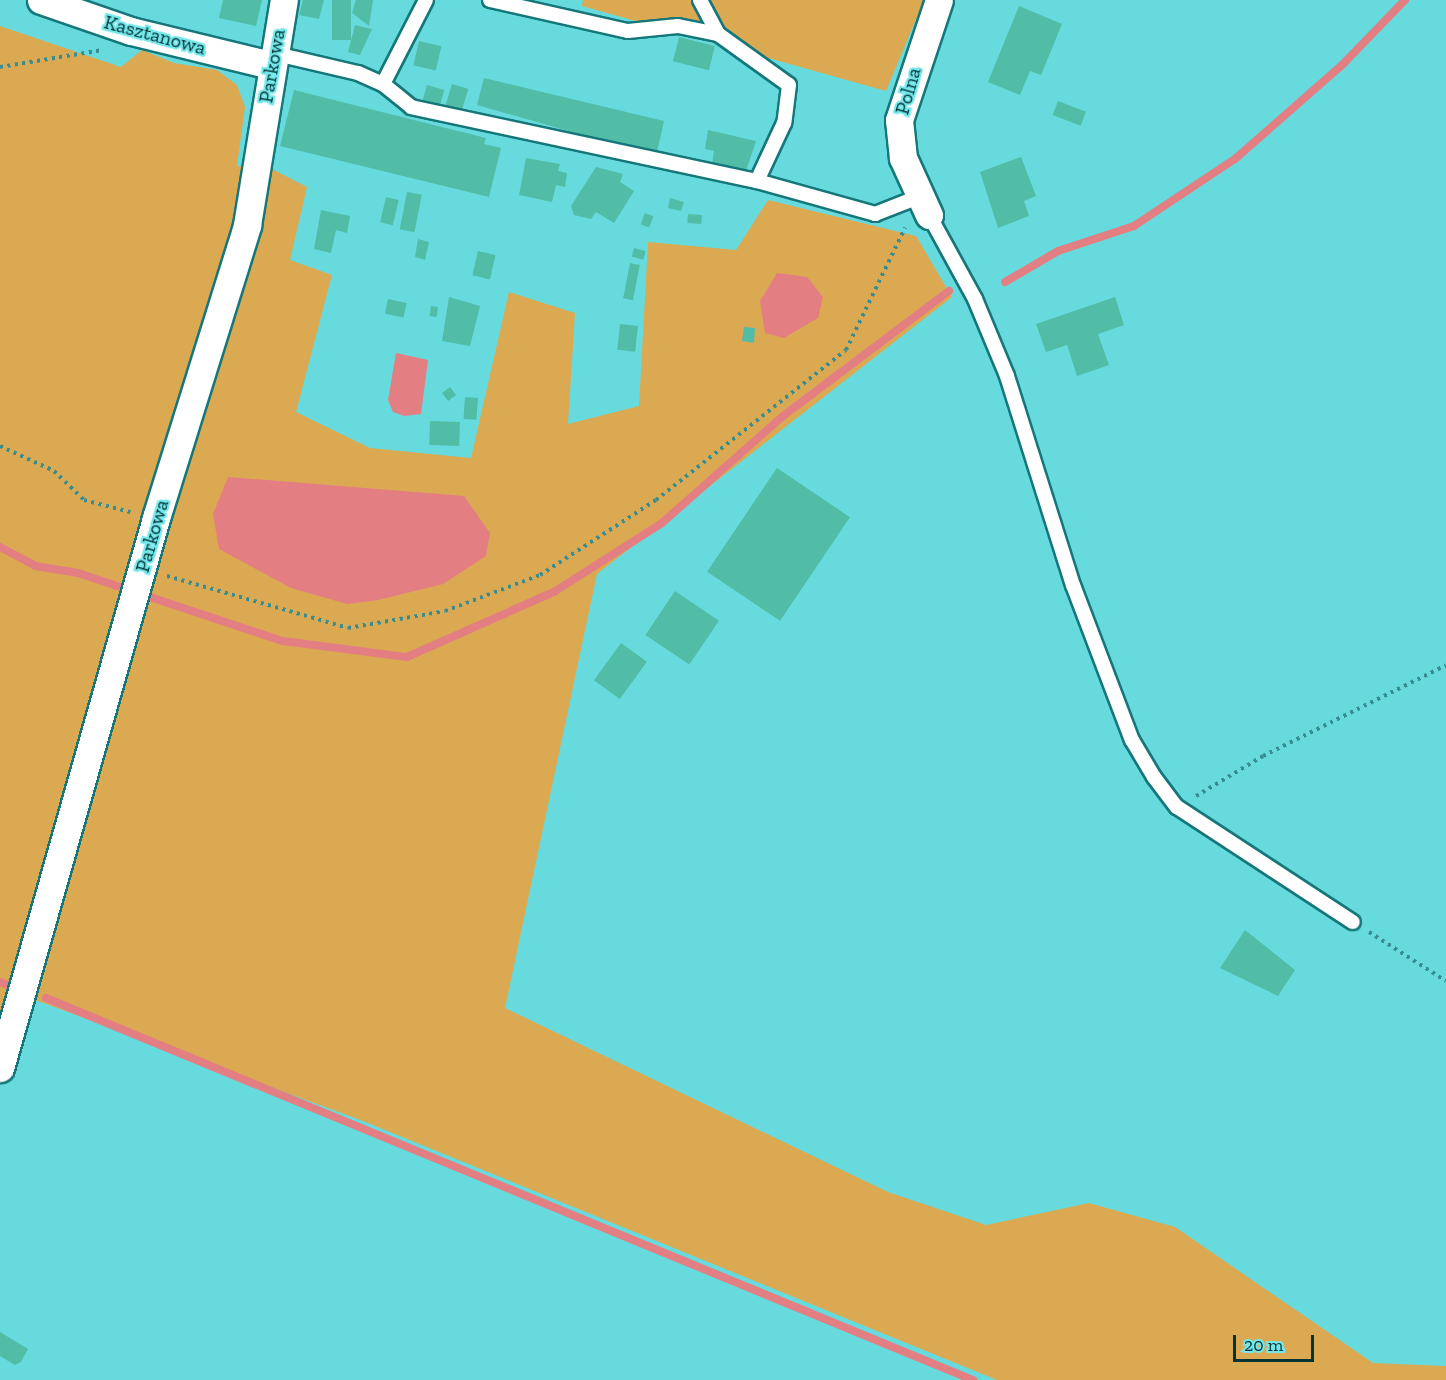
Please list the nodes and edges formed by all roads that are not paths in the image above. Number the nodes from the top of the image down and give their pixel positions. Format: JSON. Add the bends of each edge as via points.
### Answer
{"nodes":[{"id":1,"x":40,"y":0,"type":"edge"},
{"id":2,"x":284,"y":0,"type":"edge"},
{"id":3,"x":426,"y":0,"type":"edge"},
{"id":4,"x":490,"y":0,"type":"edge"},
{"id":5,"x":700,"y":0,"type":"edge"},
{"id":6,"x":939,"y":0,"type":"edge"},
{"id":7,"x":718,"y":34,"type":"junction"},
{"id":8,"x":271,"y":59,"type":"junction"},
{"id":9,"x":383,"y":84,"type":"junction"},
{"id":10,"x":757,"y":181,"type":"junction"},
{"id":11,"x":918,"y":206,"type":"junction"},
{"id":12,"x":1353,"y":922,"type":"road end"},
{"id":13,"x":0,"y":1068,"type":"edge"}],
"edges":[{"from":1,"to":8,"type":"street","name":"Kasztanowa","via":[[131,31]]},
{"from":2,"to":8,"type":"street","name":"Parkowa"},
{"from":3,"to":9,"type":"lane"},
{"from":4,"to":7,"type":"lane","via":[[628,31],[678,26]]},
{"from":5,"to":7,"type":"lane"},
{"from":6,"to":11,"type":"street","name":"Polna","via":[[899,120],[903,158]]},
{"from":7,"to":10,"type":"lane","via":[[789,85],[784,123]]},
{"from":8,"to":9,"type":"lane"},
{"from":8,"to":13,"type":"street","name":"Parkowa","via":[[247,225],[156,518]]},
{"from":9,"to":10,"type":"lane","via":[[411,107]]},
{"from":10,"to":11,"type":"lane","via":[[875,214]]},
{"from":11,"to":12,"type":"lane","via":[[975,299],[1007,376],[1073,585],[1132,740],[1177,807]]}]}
